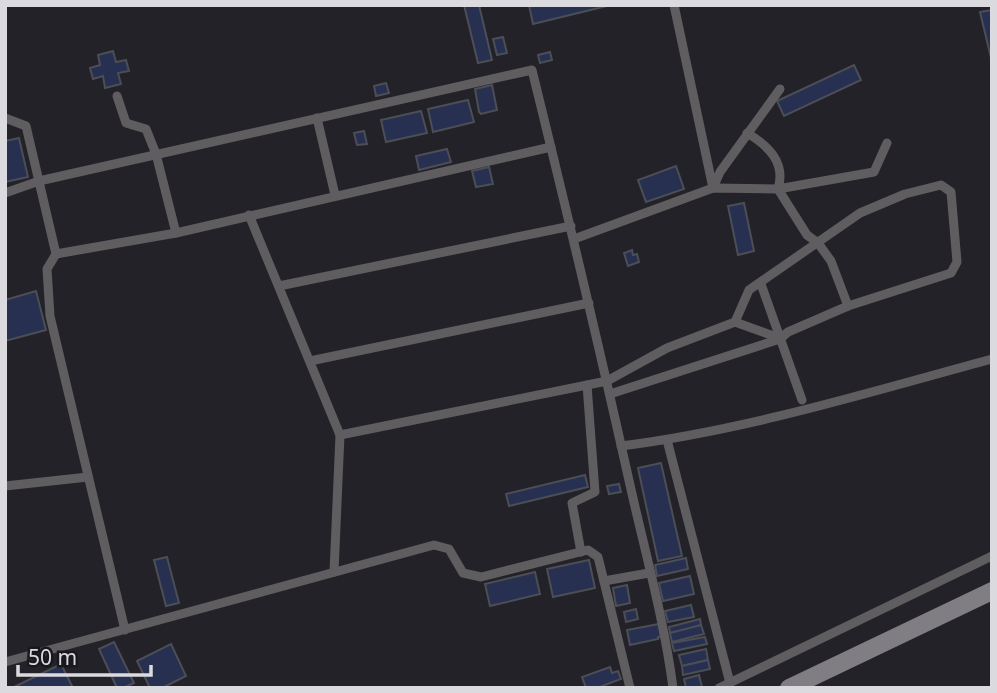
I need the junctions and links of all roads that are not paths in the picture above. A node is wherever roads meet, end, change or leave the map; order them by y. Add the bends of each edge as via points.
1 (674, 5) edge
2 (780, 89) dead end
3 (117, 96) dead end
4 (5, 118) edge
5 (317, 118) junction
6 (747, 133) junction
7 (887, 143) dead end
8 (551, 147) junction
9 (156, 154) junction
10 (39, 181) junction
11 (713, 188) junction
12 (778, 189) junction
13 (5, 193) edge
14 (335, 195) junction
15 (249, 215) junction
16 (571, 226) junction
17 (176, 233) junction
18 (574, 239) junction
19 (818, 243) junction
20 (56, 254) junction
21 (761, 284) junction
22 (279, 286) junction
23 (589, 303) junction
24 (848, 306) junction
25 (735, 322) junction
26 (780, 339) junction
27 (992, 359) edge
28 (310, 361) junction
29 (607, 381) junction
30 (587, 385) junction
31 (610, 394) junction
32 (802, 400) dead end
33 (340, 435) junction
34 (667, 440) junction
35 (621, 446) junction
36 (88, 477) junction
37 (5, 486) edge
38 (581, 552) junction
39 (992, 556) edge
40 (334, 572) junction
41 (649, 573) junction
42 (604, 581) junction
43 (992, 591) edge
44 (125, 630) junction
45 (5, 662) edge
46 (730, 683) junction
47 (631, 688) edge
48 (673, 688) edge
49 (719, 688) edge
50 (789, 688) edge

1 - 11 lane
2 - 6 lane
3 - 9 lane via 126,123 146,129
4 - 10 lane via 26,125
5 - 8 lane via 532,69
5 - 9 lane
5 - 14 lane
6 - 11 lane
6 - 12 lane via 779,164
7 - 12 lane via 874,172
8 - 14 lane
8 - 16 lane
9 - 10 lane
9 - 17 lane
10 - 13 lane
10 - 20 lane
11 - 12 lane
11 - 18 lane
12 - 19 lane via 807,235
14 - 15 lane
15 - 17 lane
15 - 22 lane
16 - 18 lane
16 - 22 lane
17 - 20 lane
18 - 23 lane
19 - 21 lane
19 - 24 lane via 840,279
19 - 24 lane via 860,213 905,194 941,185 951,192 957,262 950,273
20 - 36 lane via 47,269 50,316
21 - 25 lane via 749,290
21 - 26 lane
22 - 28 lane
23 - 28 lane
23 - 29 lane
24 - 26 lane via 788,331
25 - 26 lane
25 - 29 lane via 667,348
26 - 31 lane
26 - 32 lane
27 - 34 lane via 806,409
28 - 33 lane
29 - 30 lane
29 - 31 lane
30 - 33 lane
30 - 38 lane via 596,492 572,503
31 - 35 lane
33 - 40 lane
34 - 35 lane
34 - 46 lane
35 - 41 lane
36 - 37 lane
36 - 44 lane
38 - 40 lane via 481,577 463,573 449,549 434,545
38 - 42 lane via 589,550 598,557
39 - 46 lane
40 - 44 lane
41 - 42 lane
41 - 48 lane via 667,640
42 - 47 lane
43 - 50 main road
44 - 45 lane
46 - 49 lane

